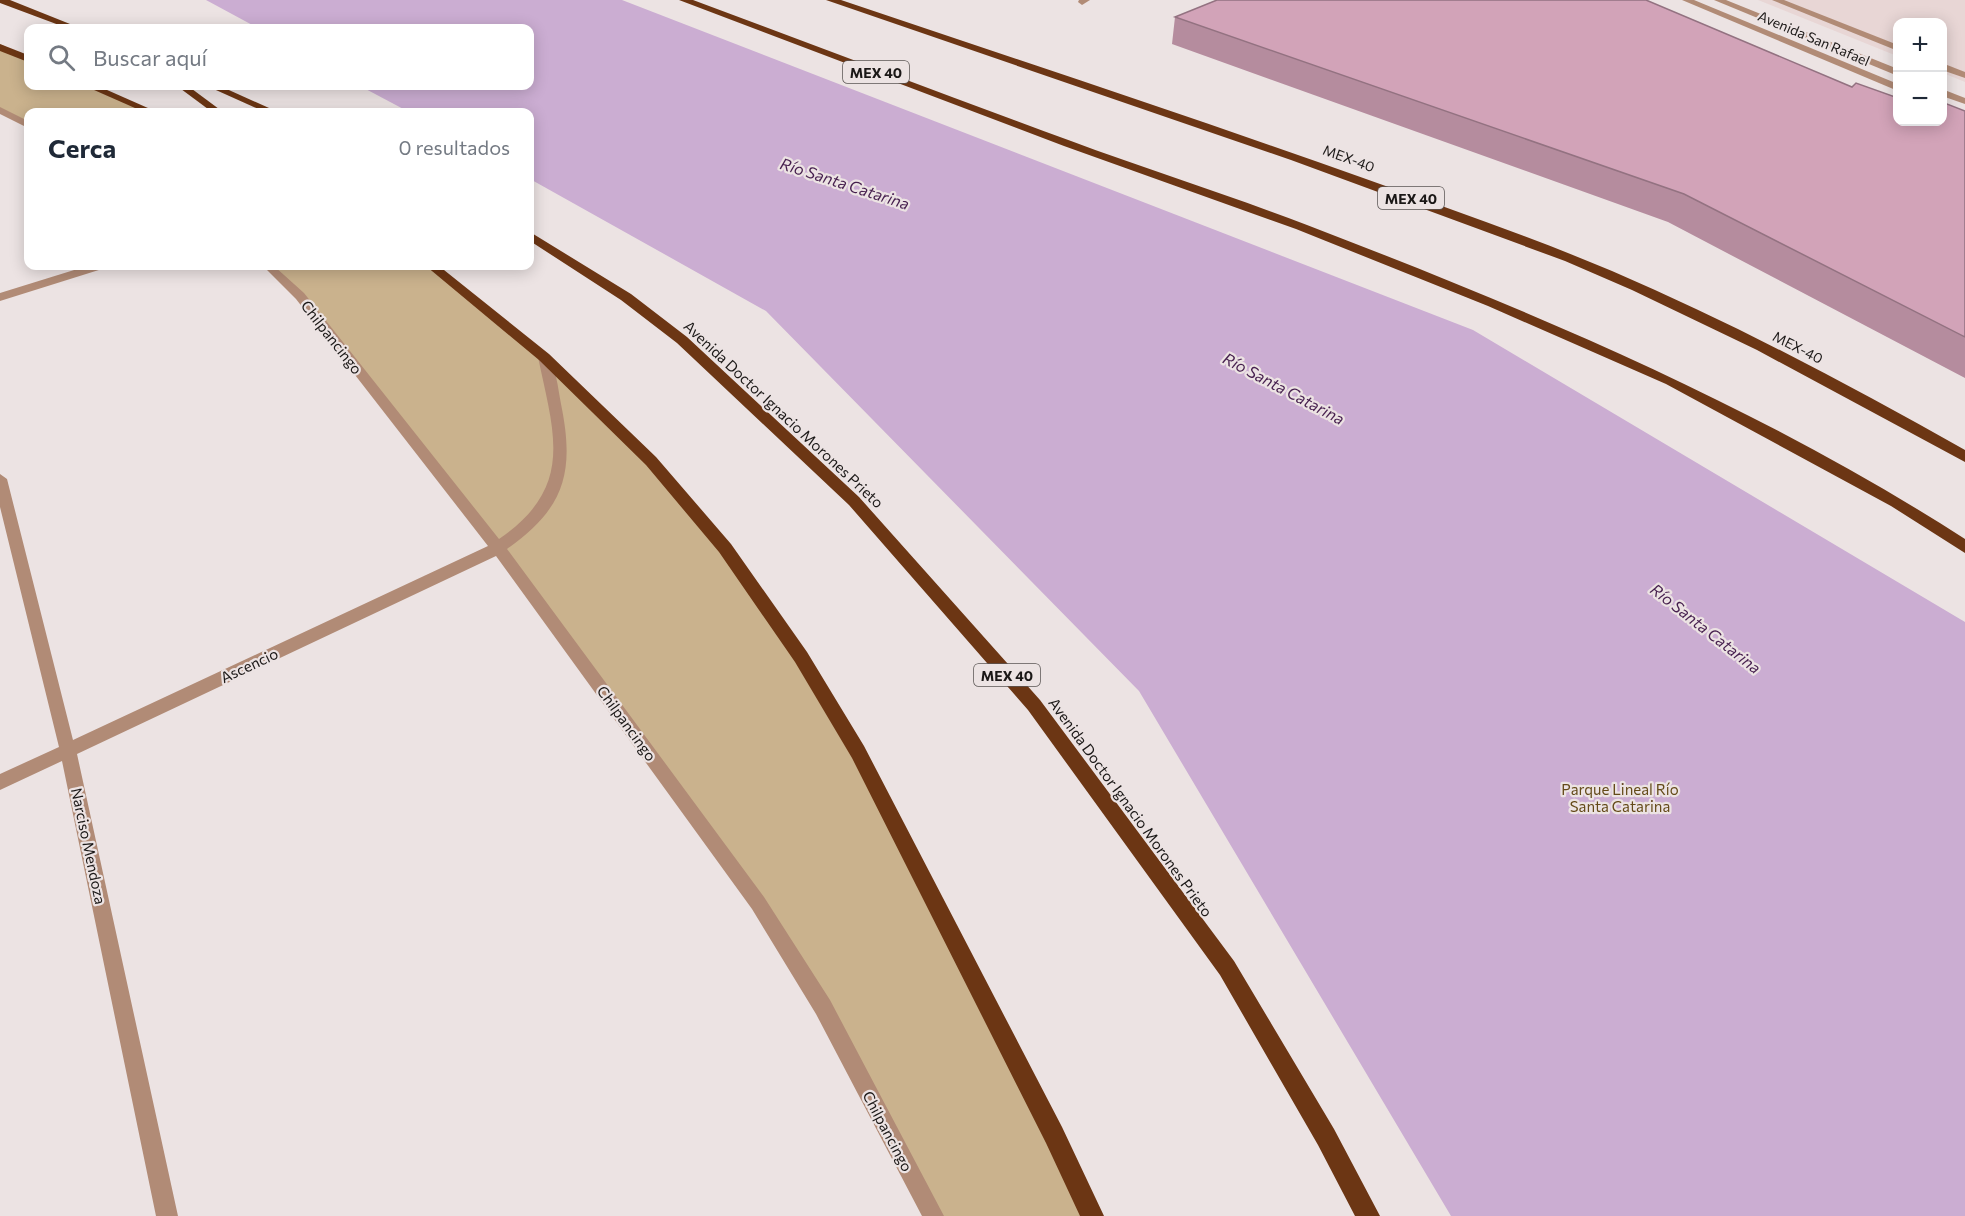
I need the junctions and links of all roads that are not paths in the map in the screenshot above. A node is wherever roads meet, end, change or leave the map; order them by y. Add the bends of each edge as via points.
1 (1, 0) edge
2 (684, 0) edge
3 (831, 0) edge
4 (1686, 0) edge
5 (1718, 0) edge
6 (1776, 0) edge
7 (64, 24) edge
8 (1893, 46) edge
9 (0, 47) edge
10 (24, 57) edge
11 (1947, 68) edge
12 (1893, 72) edge
13 (1965, 75) edge
14 (1893, 86) edge
15 (100, 90) edge
16 (188, 90) edge
17 (221, 90) edge
18 (1947, 94) edge
19 (1965, 101) edge
20 (142, 108) edge
21 (212, 108) edge
22 (264, 108) edge
23 (0, 110) edge
24 (24, 123) edge
25 (534, 239) edge
26 (85, 270) edge
27 (272, 270) edge
28 (437, 270) edge
29 (0, 297) edge
30 (544, 357) junction
31 (1965, 457) edge
32 (0, 479) edge
33 (1965, 547) edge
34 (498, 548) junction
35 (68, 751) junction
36 (0, 782) edge
37 (167, 1216) edge
38 (933, 1216) edge
39 (1092, 1216) edge
40 (1368, 1216) edge

1 - 7 highway
2 - 33 highway, MEX 40 via 1322,234 1493,303 1671,381 1896,502
3 - 31 highway, MEX-40 / MEX 40 via 1282,152 1499,230 1636,287 1776,354
4 - 14 street, Avenida San Rafael
5 - 12 street, Avenida San Rafael
6 - 8 street
9 - 10 highway
11 - 13 street
15 - 20 highway
16 - 21 highway
17 - 22 highway
18 - 19 street
23 - 24 street
25 - 40 highway, Avenida Doctor Ignacio Morones Prieto / MEX 40 via 626,297 708,364 854,501 1034,705 1227,968
26 - 29 street
27 - 34 street, Chilpancingo via 300,296
28 - 30 highway
30 - 34 street, Ascencio via 561,442 561,472 550,500 531,523
30 - 39 highway via 658,469 725,548 801,657 858,752
32 - 35 street, Narciso Mendoza
34 - 35 street, Ascencio
34 - 38 street, Chilpancingo via 758,903 823,1007
35 - 36 street, Ascencio
35 - 37 street, Narciso Mendoza

